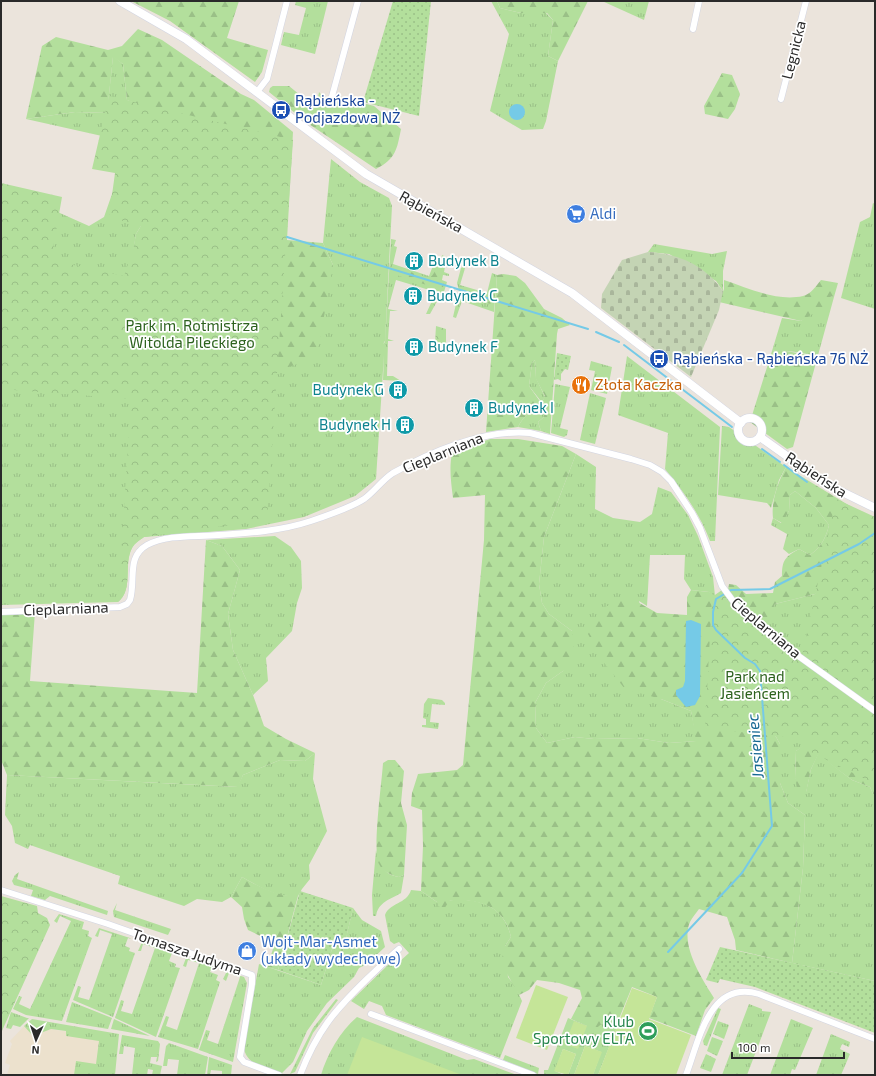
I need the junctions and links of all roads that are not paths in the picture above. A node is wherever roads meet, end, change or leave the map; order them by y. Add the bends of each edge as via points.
1 (120, 1) edge
2 (287, 1) edge
3 (358, 1) edge
4 (699, 1) edge
5 (806, 1) edge
6 (693, 29) dead end
7 (257, 92) junction
8 (781, 99) dead end
9 (331, 100) dead end
10 (741, 423) junction
11 (760, 437) junction
12 (875, 508) edge
13 (1, 612) edge
14 (875, 711) edge
15 (1, 890) edge
16 (399, 949) dead end
17 (372, 1014) dead end
18 (875, 1039) edge
19 (279, 1075) edge
20 (300, 1075) edge
21 (533, 1075) edge
22 (686, 1075) edge

1 - 7 street, Rąbieńska via 175,32
2 - 7 street via 267,79
3 - 9 street
4 - 6 street
5 - 8 street, Legnicka
7 - 10 street, Rąbieńska via 366,174 572,293
10 - 11 street via 739,433 743,439 754,441
10 - 11 street via 749,418 758,420 762,428
11 - 12 street, Rąbieńska via 826,484
13 - 14 street, Cieplarniana via 120,607 130,600 135,557 141,549 150,544 170,539 251,533 311,521 358,502 392,474 483,436 514,432 542,435 646,463 662,472 684,499 700,528 724,590 736,605 779,642
15 - 19 street, Tomasza Judyma via 108,924 252,975 240,1057 244,1062
16 - 20 street via 328,1019 315,1039
17 - 21 street
18 - 22 street via 756,993 744,991 729,995 716,1003 708,1015

